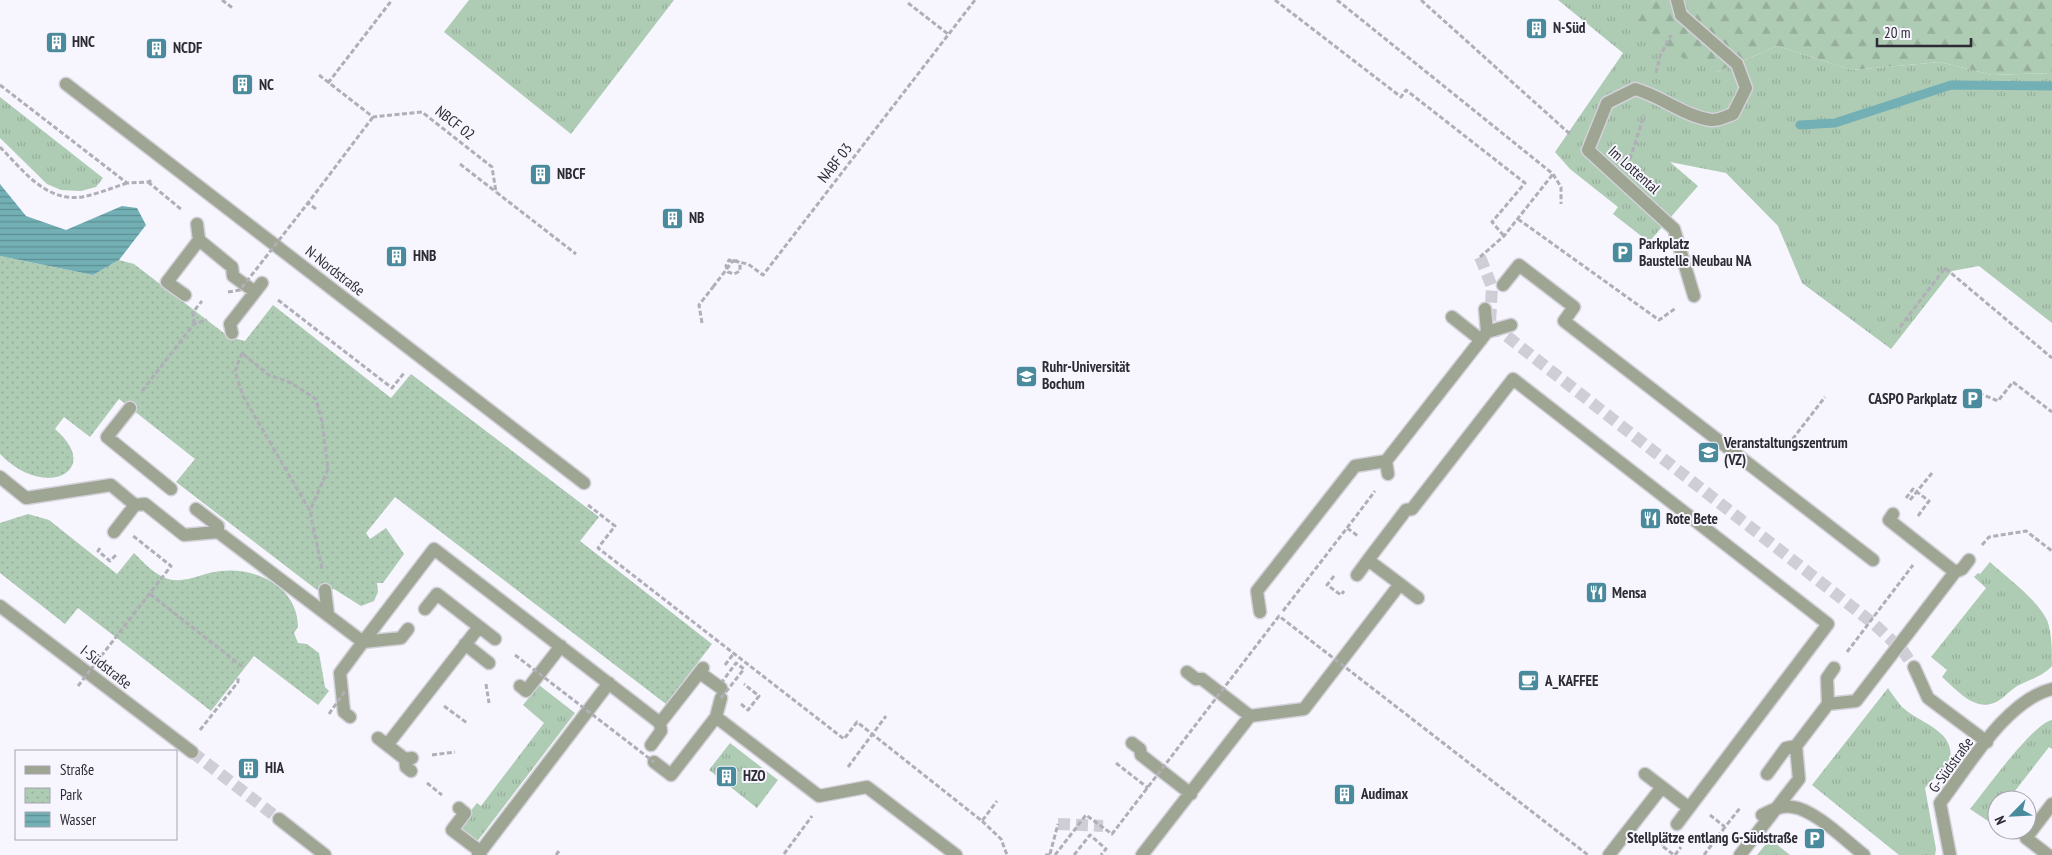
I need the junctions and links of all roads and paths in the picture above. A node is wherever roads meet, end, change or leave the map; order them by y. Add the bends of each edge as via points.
1 (222, 0) edge
2 (392, 0) edge
3 (975, 0) edge
4 (1275, 0) edge
5 (1337, 0) edge
6 (1421, 0) edge
7 (1677, 0) edge
8 (908, 3) dead end
9 (234, 9) dead end
10 (948, 34) junction
11 (318, 75) dead end
12 (328, 83) junction
13 (66, 84) dead end
14 (0, 86) edge
15 (1651, 94) junction
16 (373, 118) junction
17 (0, 147) edge
18 (1588, 150) junction
19 (460, 164) dead end
20 (1552, 174) junction
21 (158, 177) dead end
22 (1622, 181) junction
23 (148, 182) junction
24 (126, 183) junction
25 (496, 192) junction
26 (308, 204) junction
27 (1561, 204) dead end
28 (316, 209) dead end
29 (182, 210) dead end
30 (1518, 219) junction
31 (197, 224) dead end
32 (1504, 236) junction
33 (199, 240) junction
34 (576, 254) dead end
35 (258, 255) dead end
36 (1480, 257) dead end
37 (266, 261) dead end
38 (1503, 285) dead end
39 (228, 292) dead end
40 (271, 294) dead end
41 (185, 295) dead end
42 (1694, 296) joint
43 (202, 301) dead end
44 (1485, 309) dead end
45 (210, 316) dead end
46 (1452, 318) dead end
47 (702, 323) dead end
48 (194, 324) junction
49 (1511, 325) dead end
50 (1900, 327) dead end
51 (232, 333) joint
52 (1484, 336) junction
53 (243, 354) junction
54 (2051, 357) edge
55 (409, 366) dead end
56 (1972, 390) dead end
57 (1825, 397) dead end
58 (130, 408) joint
59 (2052, 412) edge
60 (1788, 444) dead end
61 (1386, 461) junction
62 (1932, 473) dead end
63 (1388, 474) joint
64 (0, 477) edge
65 (584, 482) dead end
66 (1923, 484) dead end
67 (171, 489) dead end
68 (584, 502) dead end
69 (135, 505) junction
70 (196, 509) dead end
71 (310, 512) junction
72 (1893, 514) dead end
73 (1347, 528) junction
74 (114, 532) dead end
75 (218, 532) junction
76 (132, 535) dead end
77 (1362, 539) dead end
78 (2052, 551) edge
79 (1918, 559) dead end
80 (1368, 560) junction
81 (1873, 560) dead end
82 (1969, 560) joint
83 (1955, 572) junction
84 (1357, 575) dead end
85 (1400, 584) junction
86 (325, 590) joint
87 (150, 594) junction
88 (1418, 598) dead end
89 (0, 606) edge
90 (425, 609) dead end
91 (1260, 612) dead end
92 (328, 615) junction
93 (1279, 616) junction
94 (479, 627) junction
95 (408, 629) dead end
96 (495, 639) dead end
97 (363, 642) junction
98 (465, 644) junction
99 (561, 646) junction
100 (734, 653) junction
101 (1845, 654) dead end
102 (515, 655) dead end
103 (485, 662) dead end
104 (1914, 667) tunnel mouth
105 (244, 668) dead end
106 (722, 668) dead end
107 (1834, 668) dead end
108 (1187, 672) dead end
109 (238, 676) dead end
110 (609, 683) junction
111 (744, 684) dead end
112 (78, 686) dead end
113 (520, 686) dead end
114 (720, 688) junction
115 (2052, 689) edge
116 (345, 691) dead end
117 (431, 696) junction
118 (1828, 704) junction
119 (745, 707) dead end
120 (329, 714) dead end
121 (1250, 716) junction
122 (350, 717) dead end
123 (716, 717) junction
124 (206, 722) dead end
125 (466, 723) dead end
126 (660, 723) junction
127 (1987, 742) junction
128 (1132, 743) dead end
129 (652, 744) dead end
130 (1796, 746) junction
131 (192, 752) tunnel mouth
132 (409, 762) joint
133 (654, 762) joint
134 (1116, 764) dead end
135 (1645, 774) dead end
136 (1767, 774) dead end
137 (1662, 787) junction
138 (1148, 788) junction
139 (1191, 794) junction
140 (997, 801) dead end
141 (2052, 804) edge
142 (459, 808) joint
143 (1689, 808) junction
144 (1737, 812) dead end
145 (1762, 815) dead end
146 (279, 819) tunnel mouth
147 (1703, 819) dead end
148 (982, 820) junction
149 (1058, 824) dead end
150 (1677, 824) dead end
151 (1725, 827) junction
152 (558, 851) dead end
153 (480, 853) edge
154 (325, 855) edge
155 (556, 855) edge
156 (956, 855) edge
157 (1007, 855) edge
158 (1045, 855) edge
159 (1052, 855) edge
160 (1074, 855) edge
161 (1101, 855) edge
162 (1142, 855) edge
163 (1588, 855) edge
164 (1609, 855) edge
165 (1704, 855) edge
166 (1740, 855) edge
167 (1864, 855) edge
168 (1950, 855) edge
169 (2048, 855) edge

1 - 9 path
2 - 12 path
3 - 10 path, NABF 03
4 - 32 path via 1401,97 1406,90 1524,183 1492,222
5 - 20 path
6 - 18 path
7 - 15 street, Im Lottental via 1681,15 1737,64 1746,88 1733,114 1713,121
8 - 10 path
10 - 47 path, NABF 03, bridge via 762,275 748,264 729,260 726,266 728,272 740,272 740,263 735,260 732,262 713,287 699,305
11 - 12 path
12 - 16 path
13 - 65 street, N-Nordstraße
14 - 24 path
15 - 18 street, Im Lottental via 1635,89 1607,103
15 - 22 path
16 - 25 path, NBCF 02 via 422,112 492,167
16 - 26 path
17 - 24 path via 41,188 60,197 82,197
18 - 22 street, Im Lottental
19 - 25 path, NBCF 02
20 - 27 path via 1561,187
20 - 30 path
21 - 23 path
22 - 42 street, Im Lottental via 1674,230
23 - 24 path
23 - 29 path
25 - 34 path, NBCF 02
26 - 28 path
26 - 39 path, bridge via 240,290
30 - 32 path
30 - 42 path via 1659,320
31 - 33 street
32 - 36 path
33 - 41 street via 168,282
33 - 51 street via 232,267 234,276 258,288 230,324
35 - 37 path
38 - 81 street via 1519,265 1574,308 1564,321
40 - 55 path via 392,388
43 - 48 path, bridge via 193,312
44 - 52 street
45 - 48 path via 205,322
46 - 52 street
48 - 58 path
49 - 52 street
50 - 54 path via 1945,268
51 - 53 path
52 - 61 street
53 - 71 path via 235,371 243,396
53 - 71 path via 270,375 291,383 316,399 328,469
56 - 59 path via 1998,400 2013,382
57 - 60 path
58 - 67 street via 107,438
61 - 63 street
61 - 91 street via 1355,466 1257,591
62 - 66 path
63 - 73 path
64 - 69 street via 26,498 111,485
68 - 100 path via 615,526 598,548
69 - 74 street
69 - 75 street via 145,504 184,535
70 - 75 street via 218,526
71 - 86 path
72 - 83 street via 1889,520
73 - 77 path
73 - 93 path
75 - 92 street
76 - 87 path, bridge via 171,566
78 - 82 path via 2026,531 1989,537
79 - 101 path
80 - 84 street
80 - 85 street
80 - 143 street via 1514,378 1828,624
82 - 83 street
83 - 118 street via 1856,701
85 - 88 street
85 - 121 street via 1304,709
86 - 92 street
87 - 105 path
87 - 112 path, bridge
89 - 131 street, I-Südstraße
90 - 94 street via 436,594
92 - 97 street
93 - 138 path, bridge
93 - 163 path, bridge
94 - 96 street
94 - 98 street
95 - 97 street via 401,638
97 - 99 street via 434,549
97 - 122 street via 340,673 344,712
98 - 103 street
98 - 117 street
99 - 110 street
99 - 113 street via 526,692
100 - 106 path
100 - 148 path via 844,739 857,722
102 - 133 path, bridge
104 - 127 street, G-Südstraße via 1928,698
107 - 118 street via 1826,678
108 - 121 street via 1196,679 1202,679
109 - 124 path via 238,682
110 - 126 street
110 - 153 street
111 - 119 path via 759,696 748,710
114 - 114 path, bridge via 744,669 736,663
114 - 123 street
114 - 126 street via 702,670
115 - 127 street via 2020,705
116 - 120 path, bridge
117 - 125 path
117 - 132 street via 393,728 383,742
118 - 130 street
121 - 139 street
123 - 133 street via 671,775
123 - 156 street via 819,796 867,786
126 - 129 street via 662,731
127 - 168 street, G-Südstraße via 1940,803
128 - 139 street via 1140,749 1141,755
130 - 136 street via 1786,748
130 - 166 street via 1799,779
132 - 142 path
134 - 138 path, bridge
135 - 137 street
137 - 143 street
137 - 164 street
138 - 159 path, bridge via 1112,834 1086,814
139 - 162 street
140 - 148 path
141 - 169 street via 2026,838
142 - 153 street via 464,813 452,830
143 - 150 street
144 - 151 path
145 - 167 street via 1776,808 1799,809 1811,814
146 - 154 street
147 - 151 path via 1707,813
148 - 157 path via 1001,840
149 - 159 path
151 - 165 path
152 - 155 path
158 - 159 path
160 - 161 path via 1090,835 1106,849

